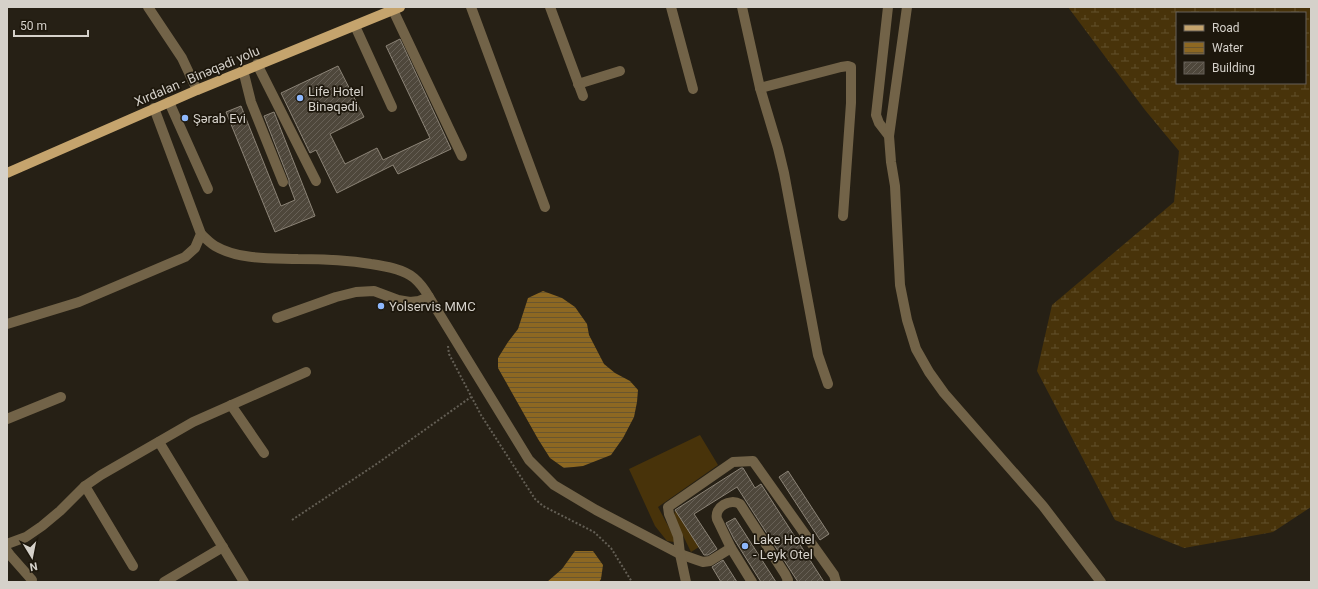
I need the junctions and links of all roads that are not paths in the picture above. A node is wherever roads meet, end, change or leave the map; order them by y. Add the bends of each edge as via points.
1 (148, 7) edge
2 (471, 7) edge
3 (550, 7) edge
4 (671, 7) edge
5 (742, 7) edge
6 (888, 7) edge
7 (907, 7) edge
8 (396, 8) edge
9 (355, 26) junction
10 (257, 64) junction
11 (243, 70) junction
12 (620, 71) dead end
13 (578, 84) junction
14 (760, 88) junction
15 (693, 89) dead end
16 (197, 90) junction
17 (583, 96) dead end
18 (169, 102) junction
19 (392, 107) dead end
20 (154, 108) junction
21 (889, 136) junction
22 (462, 156) dead end
23 (7, 172) edge
24 (283, 182) dead end
25 (316, 182) dead end
26 (208, 189) dead end
27 (545, 207) dead end
28 (843, 216) dead end
29 (201, 234) junction
30 (429, 297) junction
31 (278, 318) dead end
32 (7, 324) edge
33 (306, 372) dead end
34 (828, 384) dead end
35 (61, 397) dead end
36 (231, 405) junction
37 (7, 419) edge
38 (159, 442) junction
39 (264, 453) dead end
40 (85, 486) junction
41 (7, 544) edge
42 (223, 547) junction
43 (731, 548) junction
44 (7, 551) edge
45 (680, 554) junction
46 (133, 566) dead end
47 (32, 580) dead end
48 (164, 582) edge
49 (244, 582) edge
50 (686, 582) edge
51 (752, 582) edge
52 (787, 582) edge
53 (836, 582) edge
54 (1101, 582) edge

1 - 16 street via 182,58
2 - 27 street
3 - 13 street
4 - 15 street
5 - 14 street
6 - 21 street via 876,115
7 - 21 street
8 - 9 main road, Xırdalan - Binəqədi yolu
8 - 22 street
9 - 10 main road, Xırdalan - Binəqədi yolu
9 - 19 street
10 - 11 main road, Xırdalan - Binəqədi yolu
10 - 25 street
11 - 16 main road, Xırdalan - Binəqədi yolu
11 - 24 street via 251,102
12 - 13 street
13 - 17 street
14 - 28 street via 841,67 851,67
14 - 34 street via 780,154 818,355
16 - 18 main road, Xırdalan - Binəqədi yolu
18 - 20 main road, Xırdalan - Binəqədi yolu
18 - 26 street
20 - 23 main road, Xırdalan - Binəqədi yolu
20 - 29 street
21 - 54 street via 895,186 900,284 916,349 944,393 1043,506
29 - 30 street via 214,245 240,255 335,260 383,266 414,278
29 - 32 street via 195,248 185,258 79,302
30 - 31 street via 410,302 374,291 356,292
30 - 45 street via 529,460 542,474 554,485 596,510
33 - 36 street
35 - 37 street
36 - 38 street via 193,422
36 - 39 street
38 - 40 street
38 - 42 street
40 - 41 street via 60,512 42,526 26,537
40 - 46 street
42 - 48 street
42 - 49 street
43 - 45 street via 710,561 703,562
43 - 51 street
43 - 52 street via 716,514 718,509 736,501 785,574
44 - 47 street
45 - 50 street
45 - 53 street via 678,536 668,507 733,462 754,461 834,575

